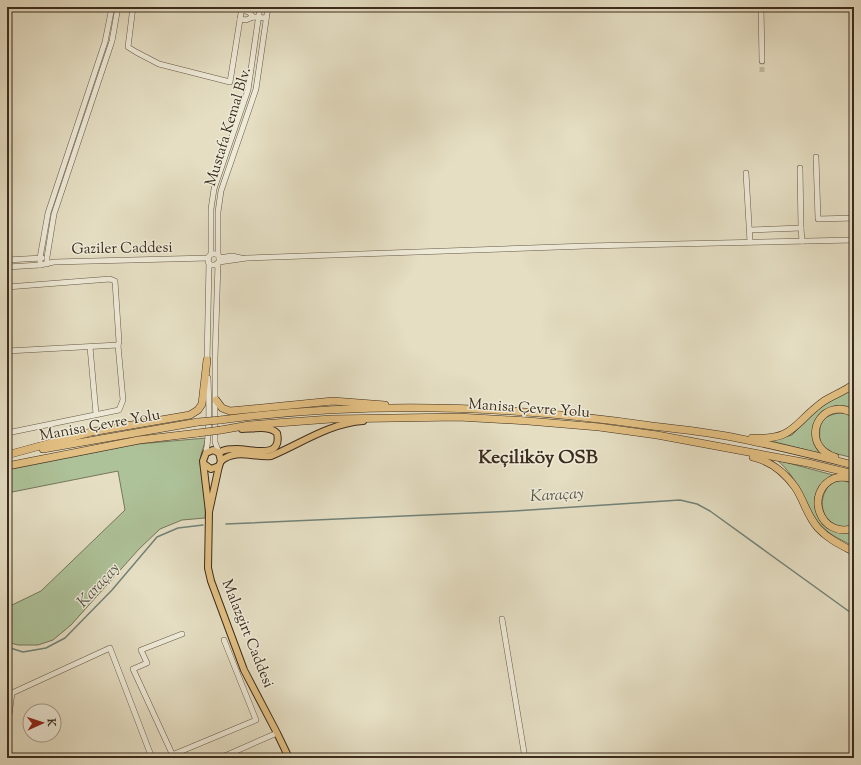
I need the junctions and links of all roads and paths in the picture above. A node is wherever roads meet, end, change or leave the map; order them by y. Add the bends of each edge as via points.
1 (115, 7) edge
2 (133, 7) edge
3 (260, 7) edge
4 (268, 7) edge
5 (761, 7) edge
6 (242, 8) edge
7 (256, 17) junction
8 (266, 18) junction
9 (240, 19) junction
10 (762, 61) tunnel mouth
11 (816, 157) dead end
12 (800, 168) dead end
13 (746, 173) dead end
14 (854, 218) edge
15 (802, 228) junction
16 (750, 230) junction
17 (854, 240) edge
18 (802, 241) junction
19 (750, 242) junction
20 (47, 257) junction
21 (40, 258) junction
22 (209, 259) junction
23 (7, 260) edge
24 (218, 260) junction
25 (54, 262) junction
26 (47, 264) junction
27 (40, 265) junction
28 (7, 267) edge
29 (7, 287) edge
30 (118, 345) junction
31 (90, 347) junction
32 (7, 351) edge
33 (207, 360) junction
34 (854, 384) edge
35 (216, 400) junction
36 (407, 408) junction
37 (96, 414) junction
38 (854, 414) edge
39 (404, 418) junction
40 (230, 428) junction
41 (7, 433) edge
42 (730, 437) junction
43 (728, 449) junction
44 (206, 453) junction
45 (218, 453) junction
46 (7, 455) edge
47 (220, 463) junction
48 (204, 464) junction
49 (854, 464) edge
50 (7, 466) edge
51 (854, 474) edge
52 (854, 478) edge
53 (209, 512) junction
54 (854, 528) edge
55 (854, 552) edge
56 (502, 619) dead end
57 (182, 634) dead end
58 (224, 640) dead end
59 (7, 730) edge
60 (278, 733) junction
61 (173, 756) edge
62 (152, 758) edge
63 (220, 758) edge
64 (289, 758) edge
65 (525, 758) edge

1 - 20 street via 112,41 54,214
1 - 21 street via 48,213
2 - 9 street via 128,46 159,64 230,82
3 - 7 street, Mustafa Kemal Blv.
4 - 8 street, Mustafa Kemal Blv.
5 - 10 street
6 - 7 street
6 - 9 street
7 - 8 street
7 - 9 street
7 - 22 street, Mustafa Kemal Blv. via 248,90 214,189
8 - 24 street, Mustafa Kemal Blv. via 256,89 221,191 218,212
11 - 14 street via 818,219
12 - 15 street
13 - 16 street
15 - 16 street
15 - 18 street
16 - 19 street
17 - 18 street
18 - 19 street
19 - 24 street
20 - 21 street
20 - 25 street, Gaziler Caddesi
20 - 26 street
21 - 23 street
21 - 27 street
22 - 24 street via 213,265
22 - 24 street via 214,253
22 - 25 street, Gaziler Caddesi
22 - 33 street, Mustafa Kemal Blv.
24 - 35 street, Mustafa Kemal Blv.
25 - 26 street, Gaziler Caddesi
26 - 27 street, Gaziler Caddesi
27 - 28 street, Gaziler Caddesi
29 - 30 street via 110,279 115,281
30 - 31 street
30 - 37 street via 123,400 119,410
31 - 32 street
31 - 37 street
33 - 44 street, Mustafa Kemal Blv. via 209,412
33 - 46 highway via 202,404 190,415 91,432
34 - 42 highway via 825,401 788,433 765,439
35 - 36 highway via 222,408 230,411 333,401
35 - 45 street, Mustafa Kemal Blv. via 215,442
36 - 42 highway, Manisa Çevre Yolu via 508,411 599,418
36 - 46 highway, Manisa Çevre Yolu, bridge via 314,411 198,422
37 - 41 street
38 - 49 highway via 838,409 826,414 816,427 815,436 820,448 828,455
39 - 40 highway, Manisa Çevre Yolu via 331,419
39 - 43 highway, Manisa Çevre Yolu via 458,417 599,427
39 - 47 main road via 347,424 270,456 232,454
40 - 45 main road via 273,429 277,433 277,443 275,448 270,450 237,448
40 - 50 highway, Manisa Çevre Yolu, bridge via 139,440
42 - 49 highway, Manisa Çevre Yolu
43 - 51 highway, Manisa Çevre Yolu
43 - 55 highway via 761,459 774,466 795,488 819,529
44 - 45 main road via 211,450
44 - 48 main road via 203,458
45 - 47 main road
47 - 48 main road via 211,469
47 - 53 main road
48 - 53 main road
52 - 54 highway via 836,478 828,482 821,489 818,507 826,524 842,530
53 - 60 main road, Malazgirt Caddesi via 208,568 211,581 244,670
56 - 65 street
57 - 61 street via 142,650 147,663 133,669
58 - 61 street via 256,720
59 - 62 street via 12,693 110,648
60 - 63 street
60 - 64 main road, Malazgirt Caddesi

